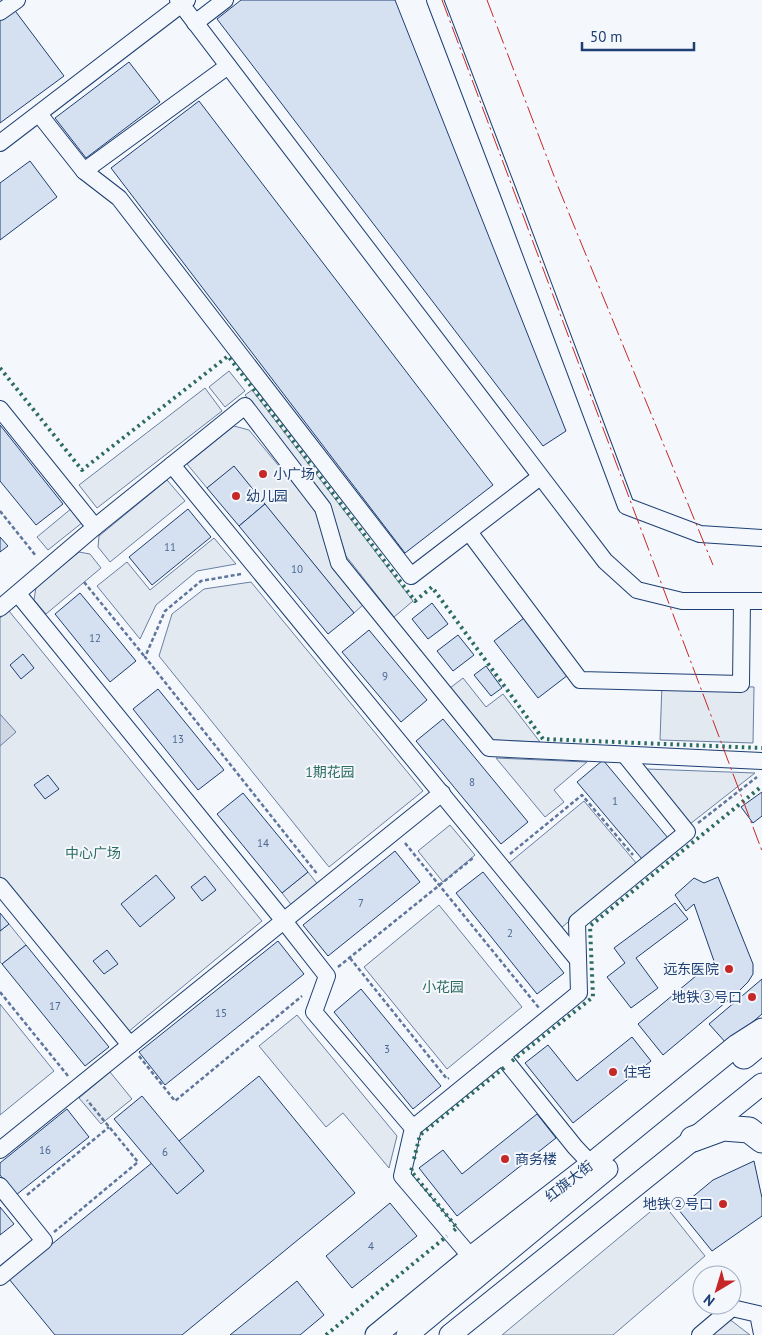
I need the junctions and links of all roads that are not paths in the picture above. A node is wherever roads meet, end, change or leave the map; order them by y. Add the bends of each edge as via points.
1 (17, 0) edge
2 (225, 0) edge
3 (435, 0) edge
4 (182, 2) edge
5 (0, 12) edge
6 (195, 23) junction
7 (228, 66) junction
8 (39, 114) junction
9 (0, 143) edge
10 (84, 171) junction
11 (0, 409) edge
12 (172, 465) junction
13 (540, 477) junction
14 (95, 527) junction
15 (469, 532) junction
16 (762, 538) edge
17 (18, 594) junction
18 (742, 601) junction
19 (762, 601) edge
20 (0, 608) edge
21 (625, 755) junction
22 (762, 761) edge
23 (442, 793) junction
24 (0, 886) edge
25 (284, 921) junction
26 (578, 960) junction
27 (762, 1029) edge
28 (130, 1045) junction
29 (753, 1048) edge
30 (502, 1056) junction
31 (762, 1084) edge
32 (413, 1128) junction
33 (694, 1139) junction
34 (762, 1140) edge
35 (0, 1150) edge
36 (591, 1164) junction
37 (0, 1186) edge
38 (471, 1257) junction
39 (0, 1277) edge
40 (762, 1334) edge
41 (376, 1335) edge
42 (407, 1335) edge
43 (450, 1335) edge
44 (700, 1335) edge

1 - 5 street
2 - 6 street
3 - 16 street via 626,506 700,534
4 - 6 street
4 - 8 street
6 - 7 street
7 - 10 street
7 - 13 street
8 - 9 street
8 - 10 street
10 - 15 street via 119,198 411,576
11 - 14 street
12 - 14 street
12 - 21 street via 245,406 324,508 339,563 489,748
12 - 23 street
13 - 15 street
13 - 18 street via 605,561 637,590 682,601
14 - 17 street
15 - 18 street via 580,680 741,684
17 - 20 street
17 - 25 street
18 - 19 street
21 - 22 street
21 - 26 street via 688,832 577,922
23 - 25 street
23 - 26 street
24 - 28 street
25 - 28 street
25 - 32 street via 327,976 314,1012
26 - 30 street via 579,993
27 - 36 main road, 红旗大街 via 737,1045
28 - 35 street
29 - 42 main road
30 - 32 street
30 - 36 street
31 - 33 main road
32 - 38 street via 402,1176
33 - 34 highway via 723,1128 749,1130
33 - 43 main road
36 - 38 main road, 红旗大街
37 - 39 street via 44,1241
38 - 41 main road, 红旗大街
40 - 44 street via 758,1314 732,1308

